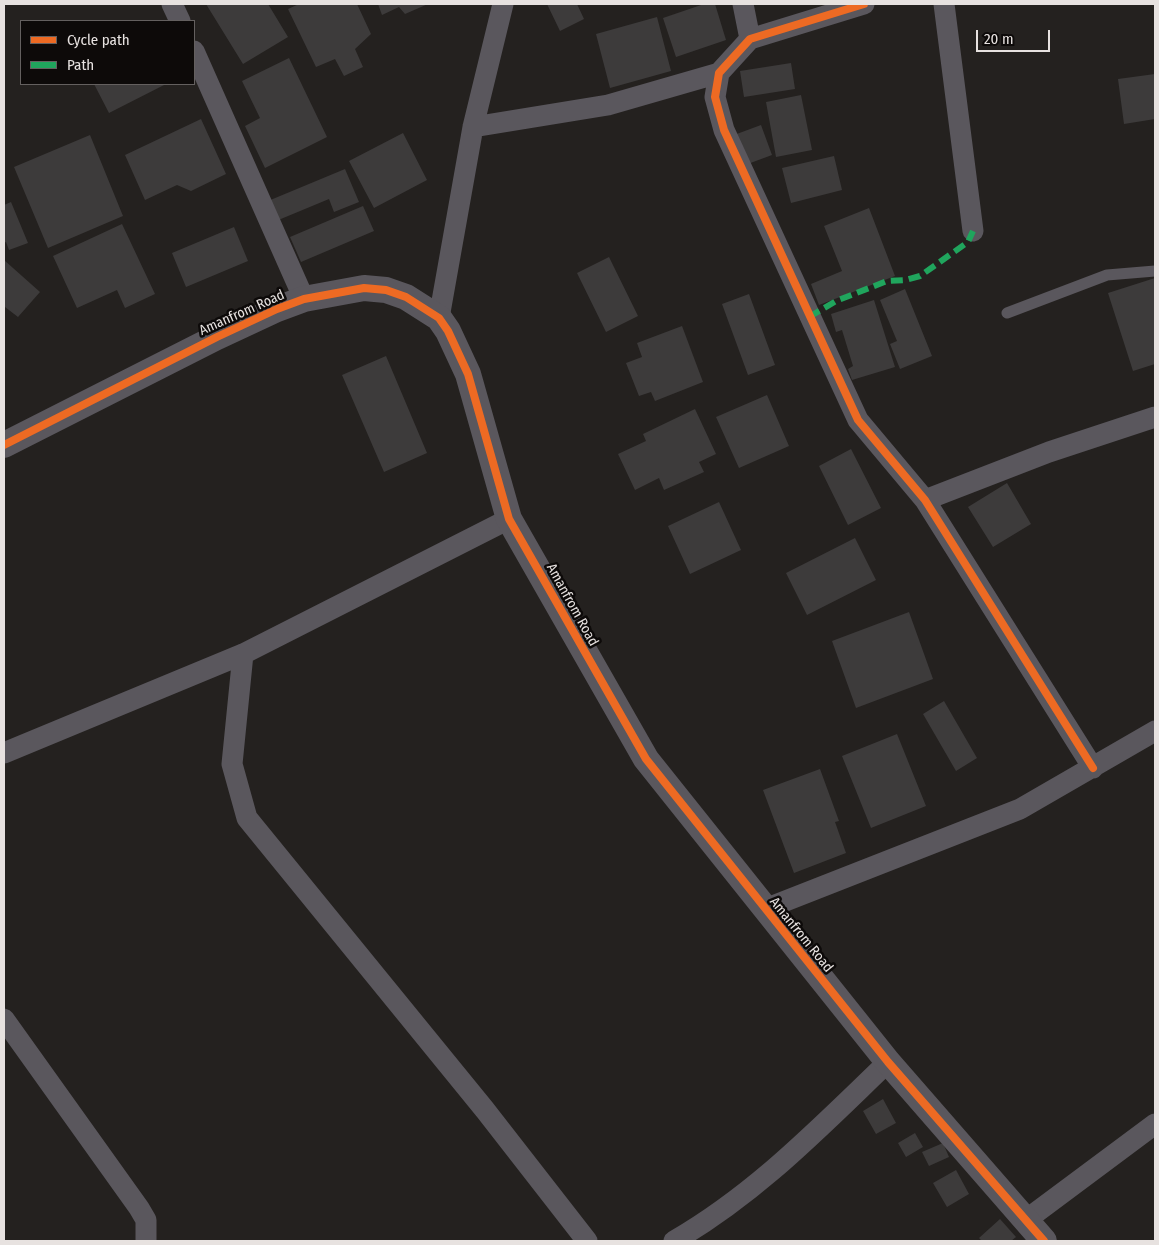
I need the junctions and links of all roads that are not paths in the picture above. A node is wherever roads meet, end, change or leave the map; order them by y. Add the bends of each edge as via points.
1 (172, 4) edge
2 (503, 4) edge
3 (742, 4) edge
4 (864, 4) edge
5 (944, 4) edge
6 (180, 20) edge
7 (750, 40) junction
8 (195, 53) edge
9 (719, 73) junction
10 (473, 127) junction
11 (972, 231) dead end
12 (1155, 271) edge
13 (304, 299) junction
14 (1007, 313) dead end
15 (439, 318) junction
16 (1155, 417) edge
17 (4, 446) edge
18 (925, 500) junction
19 (509, 519) junction
20 (243, 654) junction
21 (1155, 731) edge
22 (4, 753) edge
23 (1093, 768) junction
24 (764, 909) junction
25 (7, 1029) edge
26 (888, 1062) junction
27 (1155, 1124) edge
28 (1026, 1220) junction
29 (146, 1241) edge
30 (587, 1241) edge
31 (674, 1241) edge
32 (1044, 1241) edge

1 - 6 street
2 - 10 street
3 - 7 street
4 - 7 street
5 - 11 street
7 - 9 street
8 - 13 street
9 - 10 street via 608,105
9 - 18 street via 715,97 724,130 858,420
10 - 15 street
12 - 14 lane via 1107,275
13 - 15 street, Amanfrom Road via 364,288 386,290 406,297
13 - 17 street, Amanfrom Road via 277,308 217,337
15 - 19 street, Amanfrom Road via 468,374
16 - 18 street via 1049,452
18 - 23 street
19 - 20 street
19 - 24 street, Amanfrom Road via 646,759
20 - 22 street
20 - 30 street via 232,764 247,818 485,1110
21 - 23 street
23 - 24 street via 1020,809
24 - 26 street, Amanfrom Road
25 - 29 street via 139,1208 146,1220
26 - 28 street, Amanfrom Road
26 - 31 street via 778,1167 736,1202
27 - 28 street
28 - 32 street, Amanfrom Road

